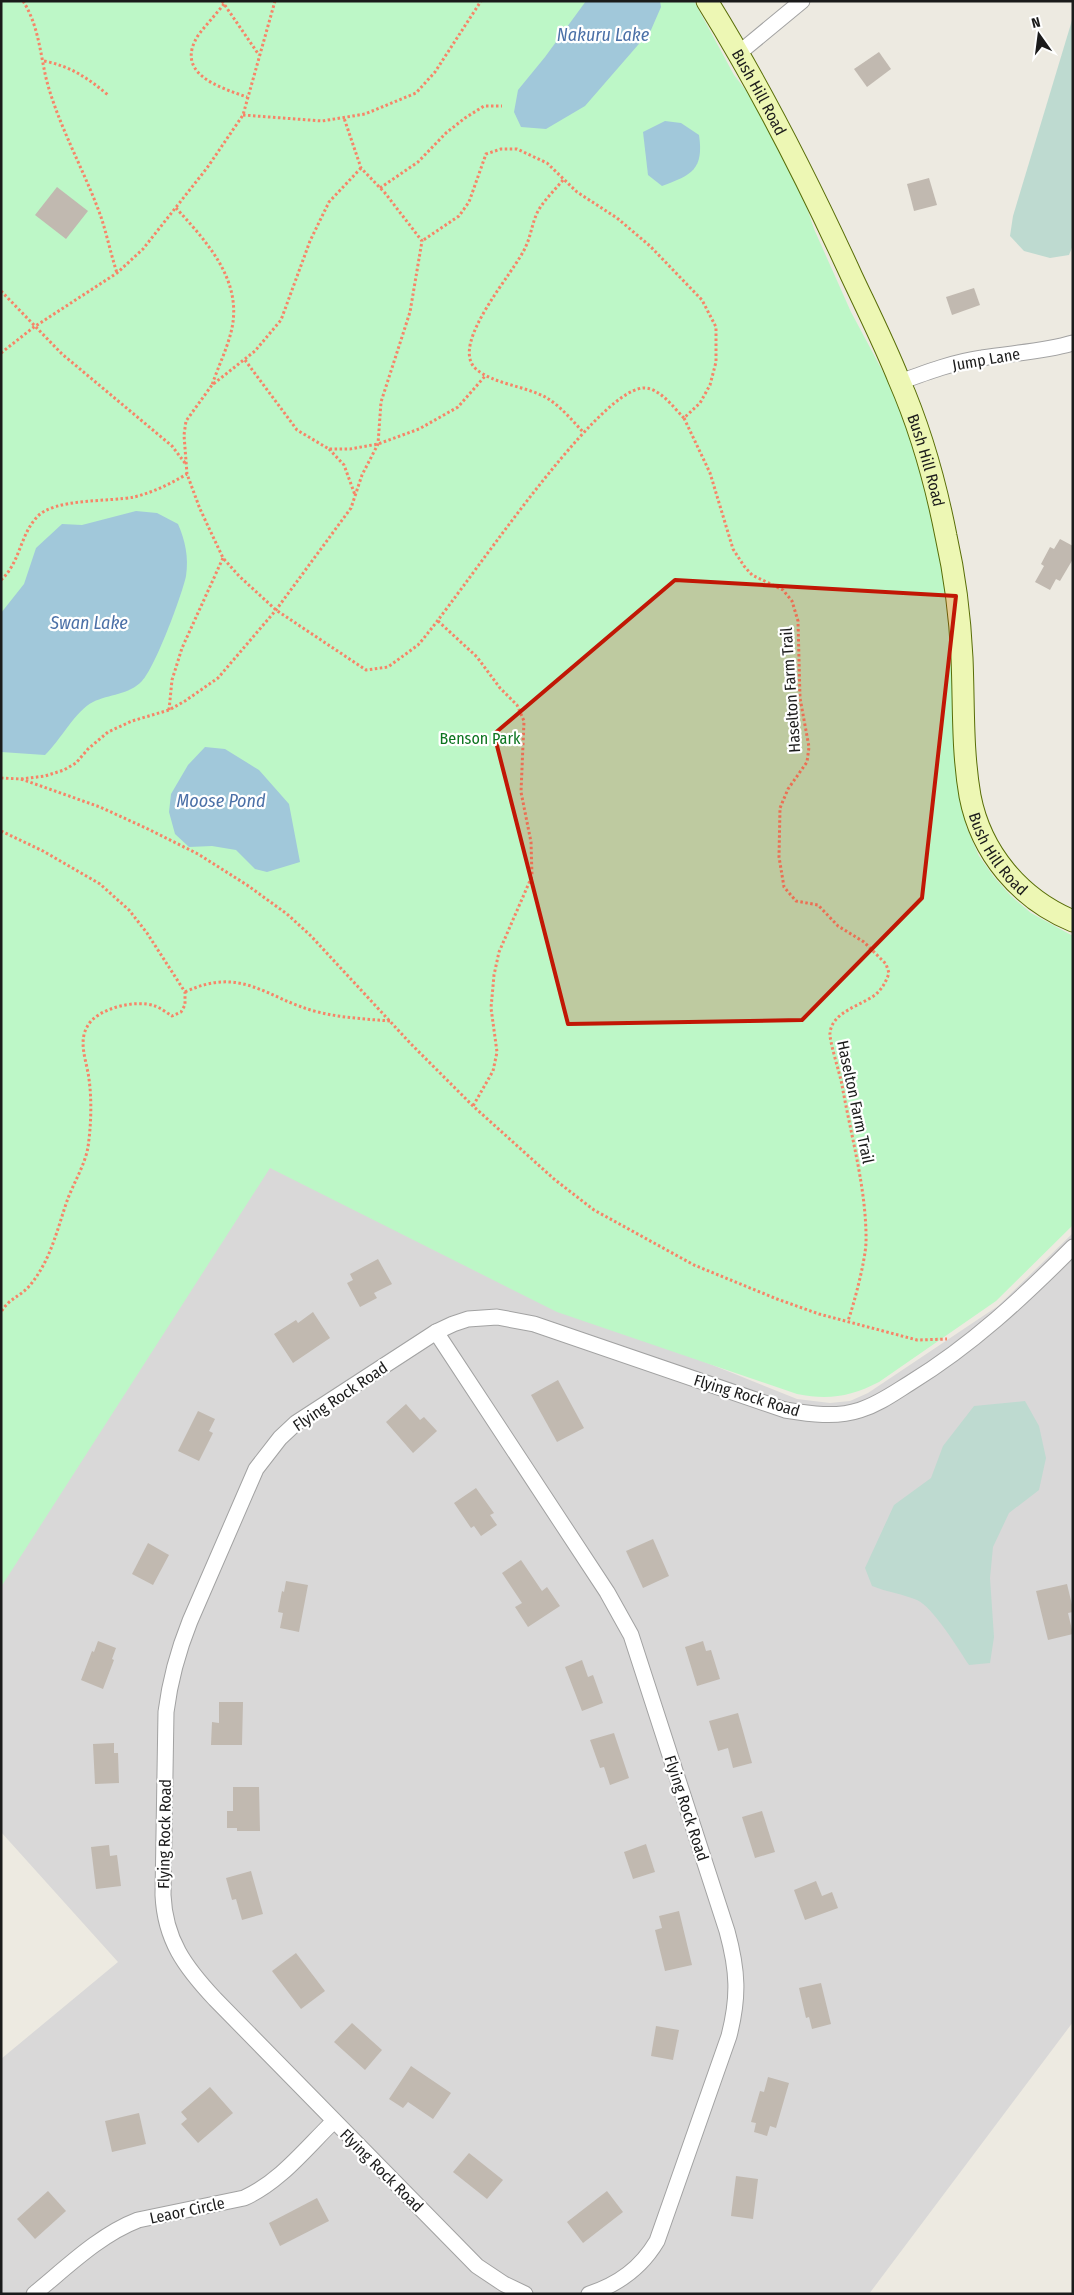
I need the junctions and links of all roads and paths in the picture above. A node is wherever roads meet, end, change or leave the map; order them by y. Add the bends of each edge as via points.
1 (23, 1) edge
2 (275, 1) edge
3 (481, 1) edge
4 (707, 1) edge
5 (802, 1) edge
6 (223, 3) edge
7 (739, 53) junction
8 (259, 55) junction
9 (44, 61) junction
10 (108, 95) dead end
11 (247, 97) junction
12 (502, 106) dead end
13 (243, 115) junction
14 (344, 118) junction
15 (361, 168) junction
16 (563, 180) junction
17 (380, 188) junction
18 (176, 208) junction
19 (422, 240) junction
20 (117, 273) junction
21 (1, 291) edge
22 (34, 327) junction
23 (1073, 343) edge
24 (1, 354) edge
25 (246, 360) junction
26 (486, 375) junction
27 (900, 382) junction
28 (212, 385) junction
29 (684, 418) junction
30 (583, 432) junction
31 (378, 444) junction
32 (329, 449) junction
33 (185, 463) junction
34 (188, 474) junction
35 (355, 496) junction
36 (223, 558) junction
37 (1, 580) edge
38 (276, 610) junction
39 (438, 621) junction
40 (169, 710) junction
41 (1, 778) edge
42 (20, 779) junction
43 (1, 831) edge
44 (1073, 921) edge
45 (184, 992) junction
46 (390, 1021) junction
47 (473, 1106) junction
48 (1073, 1247) edge
49 (1, 1312) edge
50 (848, 1321) junction
51 (436, 1332) junction
52 (917, 1340) dead end
53 (334, 2121) junction
54 (34, 2294) edge
55 (525, 2294) edge
56 (589, 2294) edge

1 - 9 path via 30,13
2 - 8 path
3 - 14 path via 435,72 416,93 365,114
4 - 7 street, Bush Hill Road
5 - 7 street
6 - 8 path
6 - 11 path via 199,36 192,57 195,69 211,83
7 - 27 street, Bush Hill Road via 774,114
8 - 11 path
9 - 10 path via 60,64 88,77
9 - 20 path via 48,82 74,156 101,217
11 - 13 path
12 - 17 path via 484,106 465,118 446,132 418,162
13 - 14 path via 322,121
13 - 18 path via 208,168
14 - 15 path
15 - 17 path
15 - 25 path via 329,202 310,241 281,320
16 - 19 path via 547,163 517,149 501,149 486,154 469,202 459,216
16 - 26 path via 537,212 526,245 472,336 470,360
16 - 29 path via 650,246 702,300 711,315 717,343 710,386 700,403
17 - 19 path
18 - 20 path via 143,249
18 - 28 path via 202,236 222,265 234,306 232,328
19 - 31 path via 410,312 381,402
20 - 22 path
21 - 22 path
22 - 24 path
22 - 33 path via 172,446
23 - 27 street, Jump Lane via 1058,348 980,358
25 - 28 path
25 - 32 path via 298,430
26 - 30 path via 547,398
26 - 31 path via 452,411 419,429
27 - 44 street, Bush Hill Road via 927,458 957,598 964,759 976,818 994,856 1020,888 1053,912
28 - 33 path via 186,421
29 - 30 path via 654,390 643,388 628,392
29 - 50 path, Haselton Farm Trail via 710,473 732,549 752,574 784,590 792,601 798,621 800,698 809,747 808,762 788,790 780,808 779,857 784,887 796,901 818,905 838,926 864,942 886,964 890,973 876,994 833,1022 829,1034 838,1064 858,1170 866,1244
30 - 39 path
31 - 32 path
31 - 35 path
32 - 35 path via 344,465
33 - 34 path
34 - 36 path via 200,510
34 - 37 path via 159,490 63,505 37,516 15,564
35 - 38 path via 351,508
36 - 38 path
36 - 40 path via 182,648 172,680
38 - 39 path via 366,670 388,667 400,659 418,645
38 - 40 path via 218,678
39 - 47 path via 477,657 517,705 524,721 521,792 531,842 532,876 499,952 491,1008 497,1052 493,1071
40 - 42 path via 108,732 76,763 64,770
41 - 42 path
42 - 46 path via 140,825 198,854 247,885 311,936
43 - 45 path via 43,851 114,895 147,933
45 - 46 path via 215,981 237,982 255,986 317,1012
45 - 49 path via 185,1005 172,1016 154,1005 121,1006 104,1010 87,1025 83,1040 90,1080 88,1150 50,1253 31,1284 20,1295 8,1300
46 - 47 path
47 - 50 path via 554,1180 594,1210 694,1265 777,1299
48 - 51 street, Flying Rock Road via 1006,1312 940,1365 879,1402 837,1414 785,1410 515,1319 468,1319
50 - 52 path
51 - 53 street, Flying Rock Road via 296,1423 268,1452 247,1488 190,1621 174,1667 166,1712 163,1895 171,1937 194,1977
51 - 56 street, Flying Rock Road via 631,1635 737,1970 736,2004 729,2036 657,2240 637,2268 622,2279
53 - 54 street, Leaor Circle via 259,2192 123,2226
53 - 55 street, Flying Rock Road via 477,2266

